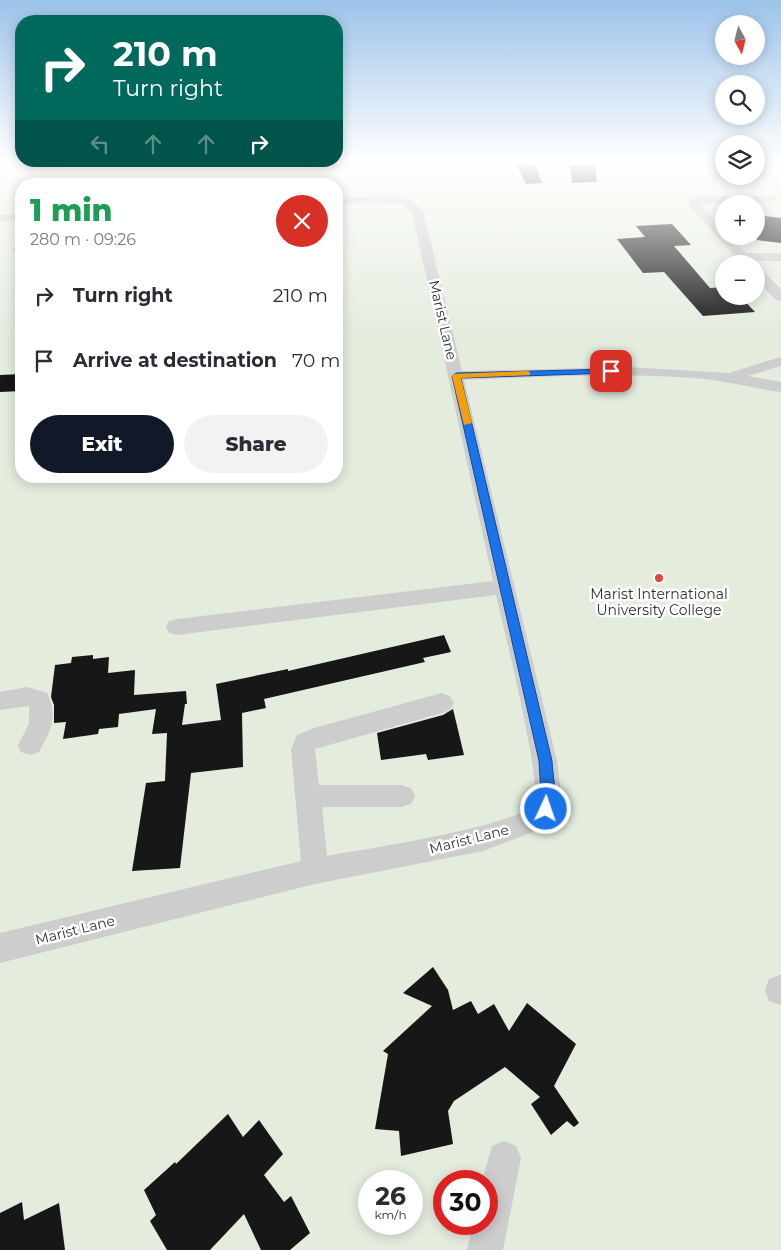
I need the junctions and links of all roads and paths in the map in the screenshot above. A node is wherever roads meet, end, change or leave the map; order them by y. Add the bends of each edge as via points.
1 (419, 218) edge
2 (707, 218) edge
3 (741, 255) edge
4 (781, 257) edge
5 (765, 258) edge
6 (765, 281) edge
7 (781, 298) edge
8 (781, 361) edge
9 (456, 376) junction
10 (729, 377) junction
11 (781, 387) edge
12 (505, 587) junction
13 (177, 627) dead end
14 (0, 700) edge
15 (442, 702) dead end
16 (30, 745) dead end
17 (308, 796) junction
18 (402, 796) dead end
19 (315, 871) junction
20 (0, 948) edge
21 (504, 1158) dead end
22 (485, 1250) edge

1 - 9 street, Marist Lane
2 - 3 street
4 - 5 street
6 - 7 street
8 - 10 street
9 - 10 street via 611,371
9 - 12 street, Marist Lane
10 - 11 street
12 - 13 street
12 - 19 street, Marist Lane via 545,761 546,809 534,820 483,839
14 - 16 street via 27,696 39,700 43,723
15 - 17 street via 306,742 303,749
17 - 18 street
17 - 19 street
19 - 20 street, Marist Lane
21 - 22 street

